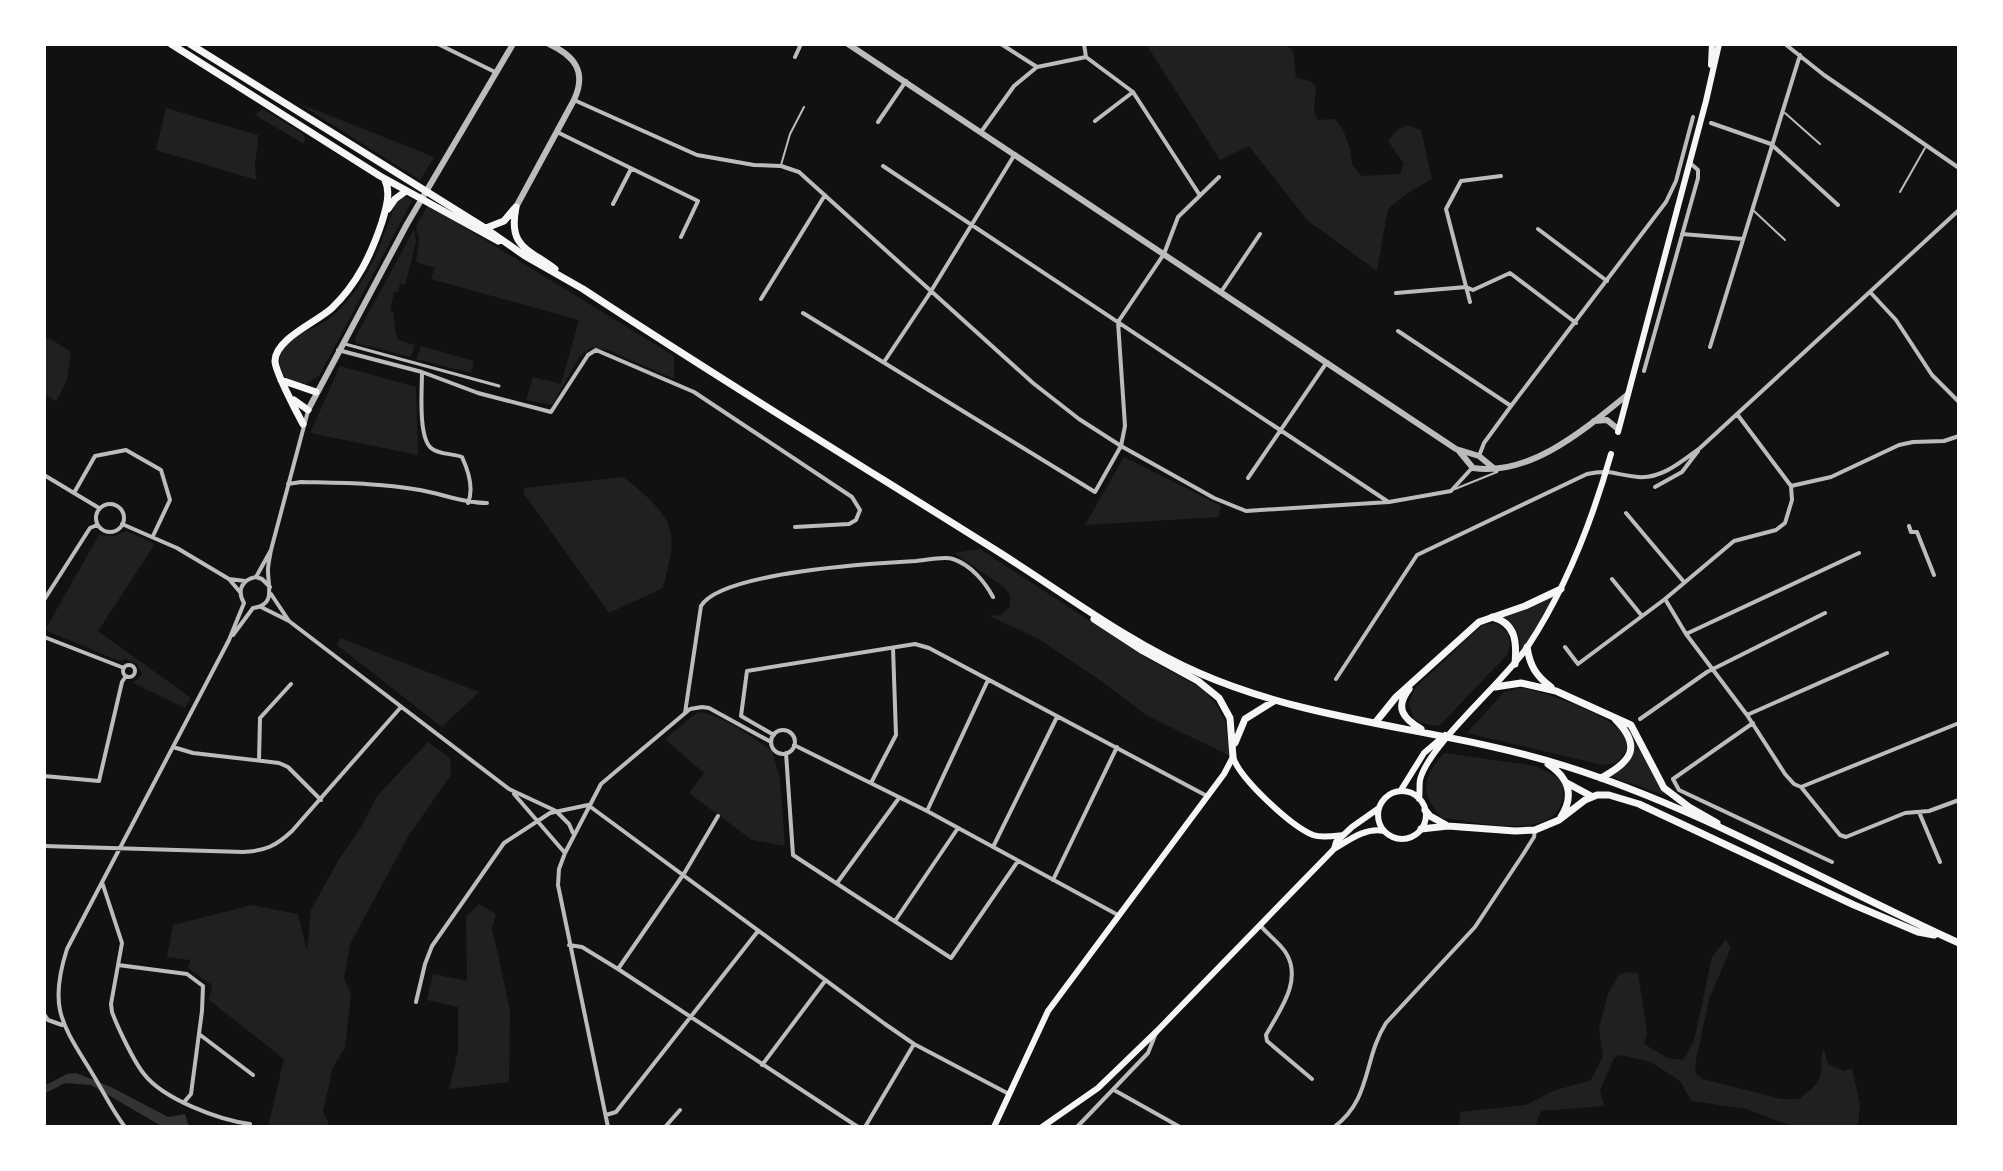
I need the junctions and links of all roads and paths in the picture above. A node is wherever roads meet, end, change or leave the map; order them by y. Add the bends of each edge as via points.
1 (171, 44) edge
2 (190, 44) edge
3 (438, 44) edge
4 (513, 44) edge
5 (549, 44) edge
6 (801, 44) edge
7 (848, 44) edge
8 (1001, 44) edge
9 (1084, 44) edge
10 (1712, 44) edge
11 (1719, 44) edge
12 (1785, 44) edge
13 (1800, 55) junction
14 (795, 57) dead end
15 (1086, 57) junction
16 (1037, 67) junction
17 (497, 73) junction
18 (906, 81) junction
19 (1133, 92) junction
20 (574, 100) junction
21 (1706, 101) junction
22 (804, 107) dead end
23 (1782, 111) junction
24 (1693, 117) dead end
25 (1095, 121) dead end
26 (878, 122) dead end
27 (1711, 123) dead end
28 (557, 132) junction
29 (981, 132) junction
30 (1771, 144) junction
31 (1820, 144) dead end
32 (1928, 145) junction
33 (1015, 154) junction
34 (1690, 163) junction
35 (781, 166) junction
36 (883, 166) dead end
37 (1959, 168) edge
38 (631, 169) junction
39 (380, 176) junction
40 (1501, 176) dead end
41 (1219, 177) dead end
42 (412, 190) junction
43 (1900, 192) dead end
44 (1199, 194) junction
45 (825, 195) junction
46 (431, 199) junction
47 (613, 204) dead end
48 (1838, 205) dead end
49 (516, 207) junction
50 (1752, 209) junction
51 (1959, 210) edge
52 (385, 214) junction
53 (972, 224) junction
54 (485, 228) junction
55 (1538, 229) dead end
56 (1260, 234) dead end
57 (1682, 234) junction
58 (681, 237) dead end
59 (1743, 239) junction
60 (1785, 240) dead end
61 (1164, 254) junction
62 (525, 256) junction
63 (1607, 281) junction
64 (1466, 287) junction
65 (583, 289) junction
66 (930, 291) junction
67 (1221, 292) junction
68 (1870, 292) junction
69 (1396, 293) dead end
70 (761, 299) dead end
71 (1470, 302) dead end
72 (803, 313) dead end
73 (1118, 322) junction
74 (1576, 323) junction
75 (1398, 331) dead end
76 (340, 346) junction
77 (1710, 347) dead end
78 (884, 362) junction
79 (1327, 362) junction
80 (1644, 371) dead end
81 (422, 372) junction
82 (281, 380) junction
83 (499, 386) dead end
84 (316, 392) junction
85 (1627, 395) junction
86 (292, 398) junction
87 (1959, 402) edge
88 (1511, 406) junction
89 (308, 410) junction
90 (1737, 414) junction
91 (1594, 421) junction
92 (303, 424) junction
93 (1281, 430) junction
94 (1618, 430) joint
95 (1959, 436) edge
96 (1121, 446) junction
97 (1700, 448) junction
98 (1611, 454) dead end
99 (1475, 462) junction
100 (1499, 470) junction
101 (1606, 470) junction
102 (44, 475) edge
103 (1248, 478) dead end
104 (288, 484) junction
105 (1791, 486) junction
106 (1655, 487) dead end
107 (1454, 489) junction
108 (74, 493) junction
109 (1389, 502) junction
110 (468, 503) junction
111 (487, 503) dead end
112 (99, 508) junction
113 (1626, 513) dead end
114 (122, 524) junction
115 (97, 525) junction
116 (1909, 526) dead end
117 (795, 527) dead end
118 (153, 536) junction
119 (271, 550) junction
120 (1859, 553) dead end
121 (1934, 575) dead end
122 (256, 577) junction
123 (229, 579) junction
124 (1612, 579) dead end
125 (245, 581) junction
126 (1684, 582) junction
127 (1051, 586) junction
128 (1561, 589) junction
129 (270, 591) junction
130 (240, 592) junction
131 (993, 597) dead end
132 (1665, 599) junction
133 (44, 600) edge
134 (244, 603) junction
135 (261, 607) junction
136 (253, 608) junction
137 (1825, 613) dead end
138 (1490, 616) junction
139 (1642, 616) junction
140 (289, 621) junction
141 (1686, 634) junction
142 (44, 637) edge
143 (229, 640) junction
144 (893, 647) junction
145 (1527, 647) junction
146 (1565, 647) dead end
147 (1887, 653) dead end
148 (1515, 664) junction
149 (124, 668) junction
150 (1714, 669) junction
151 (126, 676) junction
152 (1418, 677) junction
153 (1336, 679) dead end
154 (988, 680) junction
155 (291, 684) dead end
156 (1495, 687) junction
157 (1556, 691) junction
158 (1274, 701) junction
159 (401, 707) junction
160 (685, 713) junction
161 (1747, 715) junction
162 (1057, 717) junction
163 (1466, 717) junction
164 (1613, 718) junction
165 (1640, 719) dead end
166 (1375, 723) junction
167 (1753, 723) junction
168 (1959, 723) edge
169 (1430, 733) junction
170 (774, 735) junction
171 (771, 742) junction
172 (794, 745) junction
173 (173, 747) junction
174 (1117, 747) junction
175 (786, 753) junction
176 (1233, 757) junction
177 (1539, 758) junction
178 (259, 760) junction
179 (44, 776) edge
180 (1601, 778) junction
181 (871, 783) junction
182 (1567, 783) junction
183 (1801, 787) junction
184 (509, 789) junction
185 (1401, 790) junction
186 (1207, 796) junction
187 (1591, 796) junction
188 (899, 797) junction
189 (1419, 799) junction
190 (321, 800) junction
191 (1959, 800) edge
192 (588, 805) junction
193 (1379, 808) junction
194 (1425, 810) junction
195 (556, 811) junction
196 (927, 811) junction
197 (1919, 812) junction
198 (718, 816) dead end
199 (1559, 820) junction
200 (537, 823) junction
201 (1448, 826) junction
202 (958, 828) junction
203 (1421, 829) junction
204 (1535, 830) junction
205 (1384, 831) junction
206 (1728, 832) junction
207 (573, 833) junction
208 (1343, 835) junction
209 (44, 846) edge
210 (120, 847) junction
211 (993, 847) junction
212 (1334, 849) junction
213 (565, 853) junction
214 (1018, 861) junction
215 (1832, 862) dead end
216 (1940, 862) dead end
217 (683, 875) junction
218 (1053, 880) junction
219 (102, 882) junction
220 (837, 883) junction
221 (1118, 915) junction
222 (895, 921) junction
223 (1260, 925) junction
224 (758, 931) junction
225 (1944, 937) junction
226 (1959, 943) edge
227 (569, 945) junction
228 (118, 965) junction
229 (618, 969) junction
230 (825, 981) junction
231 (416, 1002) dead end
232 (44, 1014) edge
233 (692, 1018) junction
234 (63, 1025) junction
235 (1157, 1031) junction
236 (199, 1034) junction
237 (914, 1044) junction
238 (762, 1065) junction
239 (253, 1075) dead end
240 (1312, 1079) dead end
241 (1114, 1090) junction
242 (1009, 1094) junction
243 (185, 1101) junction
244 (680, 1110) dead end
245 (606, 1115) junction
246 (250, 1124) dead end
247 (608, 1125) edge
248 (125, 1127) edge
249 (665, 1127) edge
250 (858, 1127) edge
251 (865, 1127) edge
252 (994, 1127) edge
253 (1042, 1127) edge
254 (1077, 1127) edge
255 (1180, 1127) edge
256 (1334, 1127) edge

1 - 39 highway
2 - 42 highway
3 - 17 street
4 - 17 street
5 - 20 street via 577,63 580,82
6 - 14 street
7 - 18 street
8 - 16 street
9 - 15 street
10 - 21 main road
11 - 21 main road
12 - 13 street
13 - 23 street
13 - 32 street
15 - 16 street
15 - 19 street
16 - 29 street via 1014,86
17 - 76 street
18 - 26 street
18 - 29 street
19 - 25 street
19 - 44 street
20 - 28 street
20 - 35 street via 697,155
21 - 34 main road
22 - 35 lane
23 - 30 street
23 - 31 lane
24 - 63 street via 1666,202
27 - 30 street
28 - 38 street
28 - 49 street
29 - 33 street
30 - 48 street
30 - 50 street
32 - 37 street
32 - 43 lane
33 - 53 street
33 - 61 street
34 - 57 street via 1699,173
34 - 85 main road
35 - 45 street via 799,172
36 - 53 street
38 - 47 street
38 - 58 street via 698,201
39 - 42 highway
39 - 52 highway via 389,188
40 - 64 street via 1461,181 1446,209
41 - 44 street
42 - 46 highway
42 - 52 highway via 395,199
44 - 61 street via 1178,217
45 - 66 street
45 - 70 street
46 - 54 highway
46 - 62 highway
49 - 54 highway via 504,221
49 - 65 highway via 516,239
50 - 59 street
50 - 60 lane
51 - 68 street
52 - 82 highway via 354,284 324,315 280,347 275,359
53 - 66 street
53 - 73 street
54 - 62 highway
55 - 63 street
56 - 67 street
57 - 59 street
57 - 80 street
59 - 77 street
61 - 67 street
61 - 73 street
62 - 65 highway
63 - 74 street
64 - 69 street
64 - 71 street
64 - 74 street via 1473,290 1510,273
65 - 127 highway
66 - 78 street
66 - 96 street via 1033,383
67 - 79 street
68 - 87 street via 1896,320 1932,375
68 - 90 street
72 - 78 street
73 - 93 street
73 - 96 street via 1125,426
74 - 88 street
75 - 88 street
76 - 81 street
76 - 83 street
76 - 84 street
78 - 96 street via 1095,492
79 - 93 street
79 - 99 street
81 - 110 street via 424,437 435,451 462,457 470,482
81 - 117 street via 551,412 596,350 694,392 838,487 860,510 849,524
82 - 84 highway
82 - 86 highway
84 - 89 street
85 - 91 street
85 - 94 main road
86 - 89 highway
86 - 92 highway
88 - 99 street
89 - 92 street
90 - 97 street
90 - 105 street
91 - 94 street via 1607,420
91 - 100 street via 1550,450
92 - 104 street
93 - 103 street
93 - 109 street
95 - 105 street via 1899,445 1831,477
96 - 109 street via 1246,511
97 - 101 street via 1670,470 1655,474 1641,477
97 - 106 street via 1682,472
98 - 101 main road
99 - 100 street
99 - 107 street
100 - 107 lane
101 - 128 main road
101 - 153 street via 1587,474 1417,555
102 - 108 street
104 - 110 street via 394,486
104 - 119 street
105 - 126 street via 1785,523 1734,541
107 - 109 street
108 - 112 street
108 - 118 street via 95,456 126,450 164,475 170,500
110 - 111 street
112 - 114 street via 118,507
112 - 115 street
113 - 126 street
114 - 115 street via 108,532
114 - 118 street
115 - 133 street
116 - 121 street via 1917,532
118 - 123 street
119 - 122 street
119 - 129 street
120 - 141 street
122 - 125 street
122 - 129 street
123 - 125 street
123 - 130 street
124 - 139 street
125 - 130 street
126 - 132 street
127 - 158 highway via 1196,672
127 - 176 highway via 1143,651 1207,687 1227,710
128 - 138 highway
128 - 145 main road
129 - 135 street
129 - 140 street
130 - 134 street
131 - 160 street via 984,580 953,559 847,565 718,591 701,606
132 - 139 street
132 - 141 street
134 - 136 street
134 - 143 street
135 - 136 street
135 - 140 street
136 - 143 street
137 - 150 street
138 - 148 highway via 1504,620 1514,633
138 - 152 highway
139 - 146 street via 1578,664
140 - 159 street
141 - 150 street
142 - 149 street
143 - 173 street
144 - 154 street via 922,645
144 - 170 street via 747,671 741,716
144 - 181 street via 896,735
145 - 148 main road
145 - 157 highway via 1536,675
147 - 161 street
148 - 156 main road
149 - 151 street
149 - 151 street via 132,665 136,670
150 - 161 street
150 - 165 street
151 - 179 street via 99,781
152 - 166 highway
152 - 169 highway via 1404,696 1402,711
154 - 162 street
154 - 196 street
155 - 178 street via 259,722
156 - 157 highway via 1521,683
156 - 163 main road
157 - 164 highway
158 - 166 highway
158 - 176 highway via 1245,719
159 - 184 street
159 - 190 street
160 - 171 street via 709,708
160 - 192 street via 601,784
161 - 167 street
162 - 174 street
162 - 211 street
163 - 185 main road via 1424,753
163 - 189 main road via 1433,756 1421,778
164 - 180 highway via 1629,735 1631,749 1622,766
164 - 206 highway via 1635,730 1669,793
166 - 169 highway
167 - 183 street via 1785,774
167 - 215 street via 1673,779 1679,790
168 - 183 street
169 - 177 highway
170 - 171 street
170 - 172 street via 786,731
171 - 175 street via 776,752
172 - 175 street
172 - 181 street
173 - 178 street
173 - 210 street
174 - 186 street
174 - 218 street
175 - 220 street via 793,855
176 - 186 main road
176 - 208 main road via 1251,786 1305,831 1316,837
177 - 180 highway
177 - 182 highway
178 - 190 street via 288,767
180 - 206 highway
181 - 188 street
182 - 187 highway
182 - 199 highway via 1568,802
183 - 197 street via 1843,837
184 - 195 street
184 - 200 street
185 - 189 main road
185 - 193 main road via 1388,795
186 - 221 main road
187 - 199 highway
187 - 225 highway via 1639,804 1854,905
188 - 196 street
188 - 220 street
189 - 194 main road
190 - 210 street via 279,844 257,852
191 - 197 street
192 - 195 street
192 - 207 street
192 - 217 street
193 - 205 main road
193 - 208 main road
194 - 201 highway
194 - 203 main road
195 - 200 street
195 - 207 street
196 - 202 street
197 - 216 street
198 - 217 street
199 - 204 highway
200 - 213 street
200 - 231 street via 504,843 438,937
201 - 203 highway
201 - 204 highway
202 - 211 street
202 - 222 street
203 - 205 main road via 1403,839
204 - 256 street via 1475,927 1386,1023 1354,1109
205 - 212 main road via 1358,835
206 - 225 highway
207 - 213 street
208 - 212 main road
209 - 210 street
210 - 219 street
211 - 214 street
212 - 223 main road
213 - 227 street via 558,885
214 - 218 street
214 - 222 street via 951,958
217 - 224 street
217 - 229 street
218 - 221 street
219 - 228 street via 122,943
219 - 234 street via 60,972
220 - 222 street
221 - 242 main road via 1048,1011
223 - 235 main road
223 - 240 street via 1285,951 1292,973 1292,986 1267,1041
224 - 230 street
224 - 233 street
225 - 226 highway
227 - 229 street
227 - 245 street
228 - 236 street via 196,978 203,986
228 - 243 street via 111,1004 115,1020 143,1074
229 - 233 street
230 - 237 street
230 - 238 street
232 - 234 street
233 - 238 street
233 - 245 street via 616,1112
234 - 248 street
235 - 241 street via 1148,1053
235 - 253 main road via 1098,1088
236 - 239 street
236 - 243 street via 191,1094
237 - 242 street
237 - 251 street
238 - 250 street
241 - 254 street
241 - 255 street
242 - 252 main road
243 - 246 street via 214,1116
244 - 249 street
245 - 247 street

